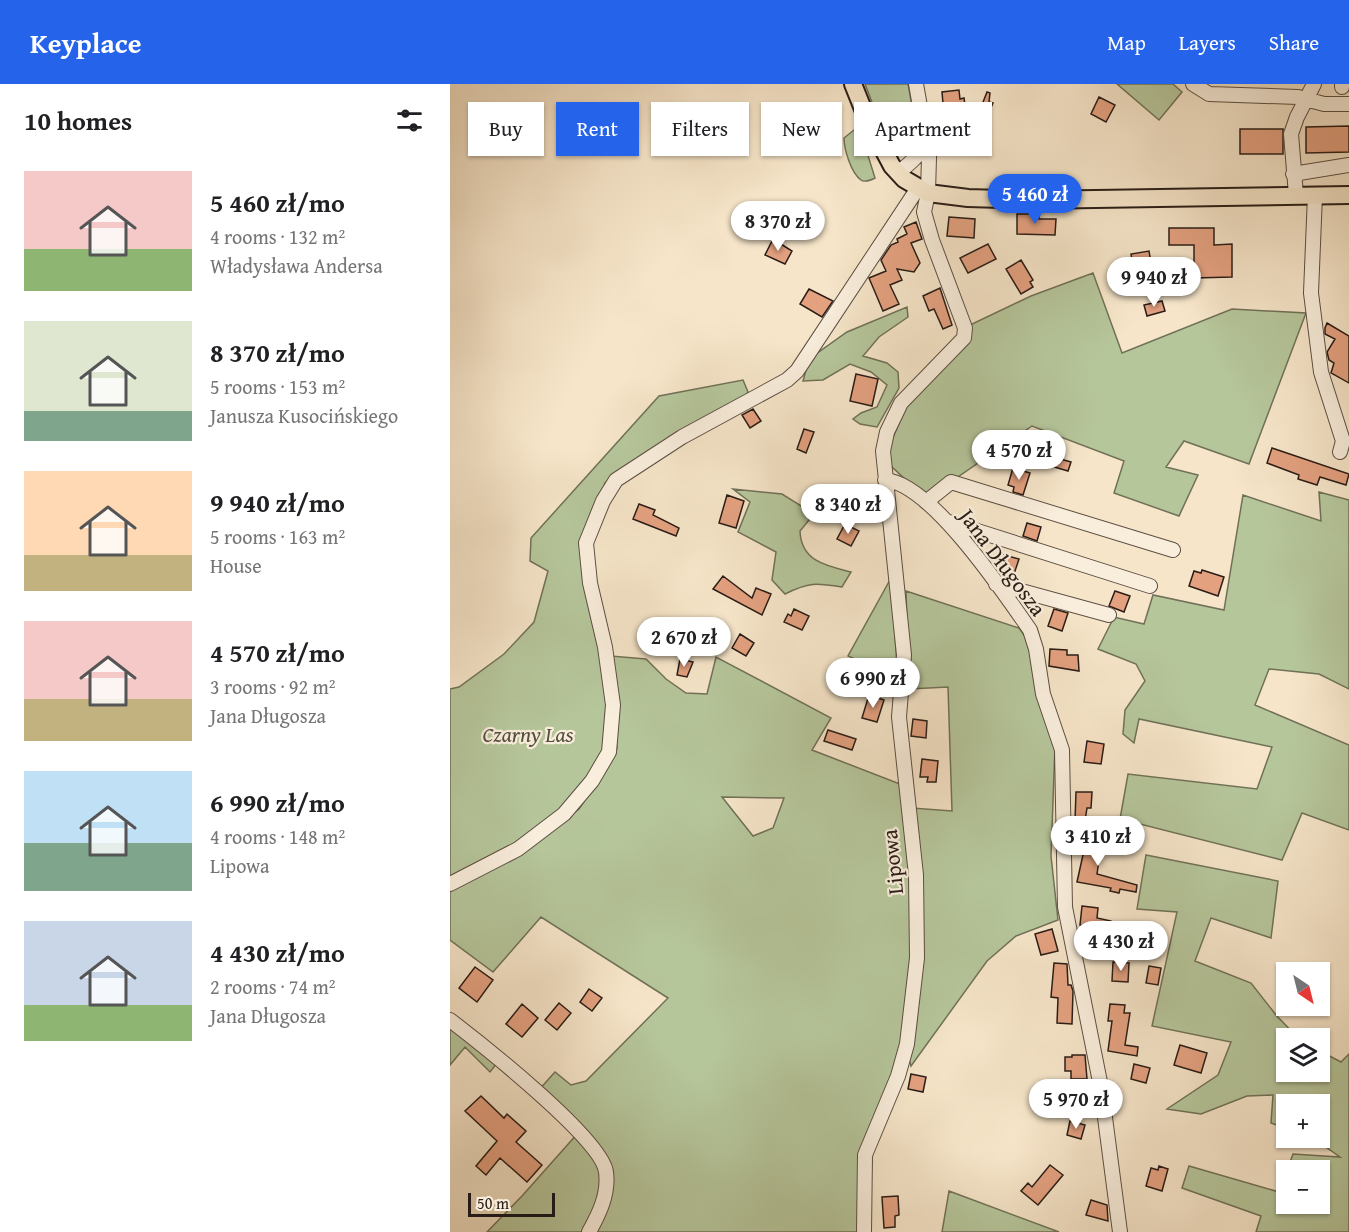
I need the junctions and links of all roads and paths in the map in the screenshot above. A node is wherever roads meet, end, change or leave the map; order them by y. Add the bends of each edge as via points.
1 (853, 84) edge
2 (916, 84) edge
3 (1193, 84) edge
4 (1314, 84) edge
5 (1307, 100) junction
6 (920, 102) edge
7 (1349, 104) edge
8 (918, 156) edge
9 (929, 156) edge
10 (1349, 165) edge
11 (898, 172) junction
12 (1293, 174) junction
13 (923, 191) junction
14 (1296, 195) junction
15 (1315, 195) junction
16 (1349, 195) edge
17 (1340, 452) dead end
18 (885, 480) junction
19 (926, 502) junction
20 (947, 522) junction
21 (1173, 550) dead end
22 (996, 584) junction
23 (1150, 585) dead end
24 (1109, 615) dead end
25 (450, 884) edge
26 (450, 1020) edge
27 (589, 1232) edge
28 (864, 1232) edge
29 (1120, 1232) edge

1 - 11 main road via 867,119
2 - 6 street
3 - 5 street via 1209,94
4 - 5 street
5 - 7 street
5 - 12 street via 1291,134
8 - 11 street
9 - 13 street
10 - 12 street
11 - 13 main road
12 - 14 street
13 - 14 main road via 968,198 1031,200
13 - 18 street via 924,212 965,328 964,338 901,403 883,451
13 - 25 street via 787,380 682,437 616,480 586,543 613,705 609,752 592,781 564,814 518,849
14 - 15 main road
15 - 16 main road
15 - 17 street via 1311,293 1321,372 1343,441
18 - 19 street, Jana Długosza via 896,481
18 - 28 street, Lipowa via 903,655 899,717 916,875 917,958 907,1044 865,1155
19 - 20 street, Jana Długosza
19 - 21 street via 951,482
20 - 22 street, Jana Długosza
20 - 23 street
22 - 24 street
22 - 29 street, Jana Długosza via 1030,630 1043,694 1062,750 1065,907 1101,1087
26 - 27 street via 550,1104 602,1160 607,1190

